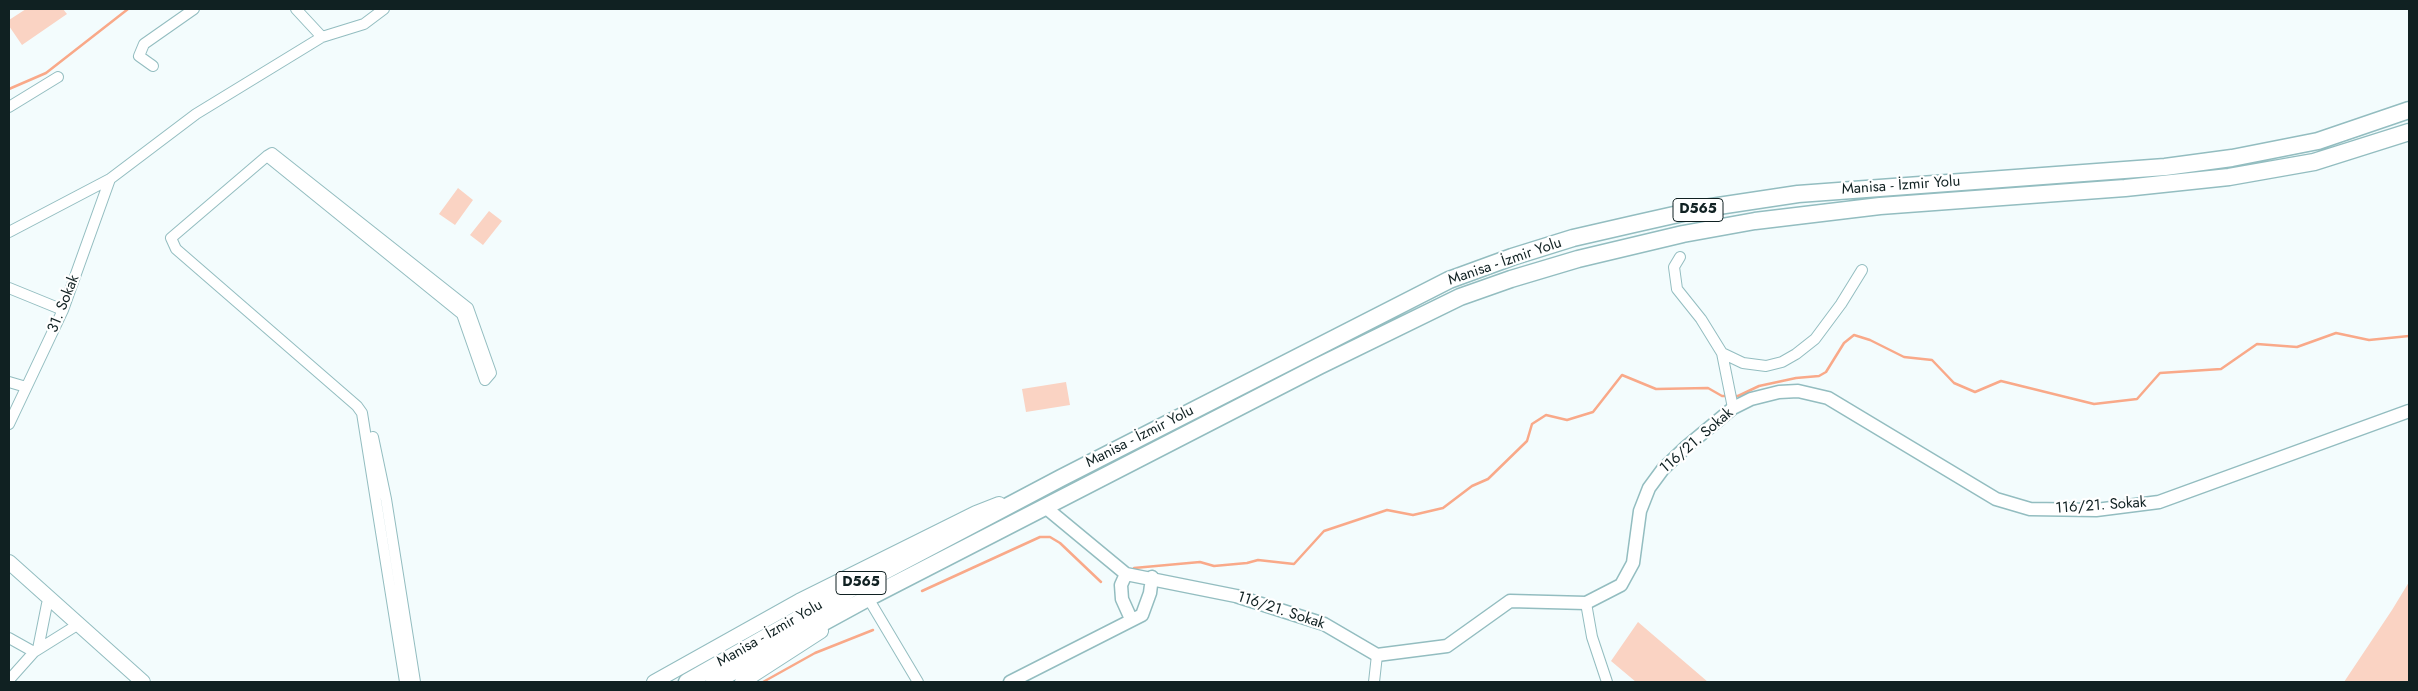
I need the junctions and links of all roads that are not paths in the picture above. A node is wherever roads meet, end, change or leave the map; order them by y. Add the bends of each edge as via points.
1 (194, 9) edge
2 (296, 9) edge
3 (384, 9) edge
4 (322, 37) junction
5 (153, 66) dead end
6 (58, 77) dead end
7 (9, 107) edge
8 (2409, 110) edge
9 (2409, 132) edge
10 (270, 158) junction
11 (110, 179) junction
12 (9, 232) edge
13 (1680, 258) dead end
14 (1862, 270) dead end
15 (9, 288) edge
16 (63, 310) junction
17 (1722, 352) junction
18 (9, 382) edge
19 (26, 387) junction
20 (1733, 408) junction
21 (2409, 411) edge
22 (10, 420) edge
23 (1038, 490) junction
24 (1044, 507) junction
25 (9, 562) edge
26 (9, 573) edge
27 (1126, 574) junction
28 (1152, 577) junction
29 (864, 600) junction
30 (1586, 603) junction
31 (47, 604) junction
32 (1131, 619) junction
33 (74, 627) junction
34 (9, 638) edge
35 (36, 651) junction
36 (1377, 655) junction
37 (9, 680) edge
38 (132, 682) edge
39 (143, 682) edge
40 (405, 682) edge
41 (415, 682) edge
42 (654, 682) edge
43 (686, 682) edge
44 (714, 682) edge
45 (742, 682) edge
46 (918, 682) edge
47 (1010, 682) edge
48 (1374, 682) edge
49 (1606, 682) edge

1 - 5 street via 144,44 139,56
2 - 4 street
3 - 4 street via 364,24
4 - 11 street via 196,114
6 - 7 street
8 - 23 highway, Manisa - İzmir Yolu / D565 via 2318,141 2232,158 2165,167 1798,194 1705,208 1573,238 1449,280
9 - 24 highway, Manisa - İzmir Yolu / D565 via 2314,162 2229,177 1805,214 1683,234 1578,259 1460,297
10 - 10 street via 462,314 485,380 491,373 468,308 272,153
10 - 40 street via 171,238 176,249 362,413
10 - 41 street via 180,238 180,245 369,415
11 - 12 street
11 - 16 street, 31. Sokak
13 - 17 street via 1674,267 1677,289
14 - 17 street via 1815,339 1796,354 1766,366 1743,363
15 - 16 street
16 - 19 street, 31. Sokak
17 - 20 street
18 - 19 street
19 - 22 street, 31. Sokak
20 - 21 street, 116/21. Sokak via 1751,399 1779,392 1812,393 1828,398 1996,499 2030,509 2069,510 2159,502
20 - 30 street, 116/21. Sokak via 1686,447 1648,488 1640,511 1633,563 1621,585
23 - 42 main road via 976,513 798,601
23 - 43 highway, Manisa - İzmir Yolu / D565 via 849,590
24 - 27 street
24 - 29 highway, Manisa - İzmir Yolu / D565
25 - 39 main road
26 - 31 main road
27 - 28 street, 116/21. Sokak
27 - 32 street via 1121,585 1122,598
28 - 32 street via 1142,615
28 - 36 street, 116/21. Sokak via 1236,596 1324,624
29 - 44 highway, Manisa - İzmir Yolu / D565
29 - 45 main road
29 - 46 street
30 - 36 street, 116/21. Sokak via 1510,601 1448,646
30 - 49 street via 1592,637
31 - 33 main road
31 - 35 street
32 - 47 street
33 - 35 street
33 - 38 main road
34 - 35 street
35 - 37 street
36 - 48 street

